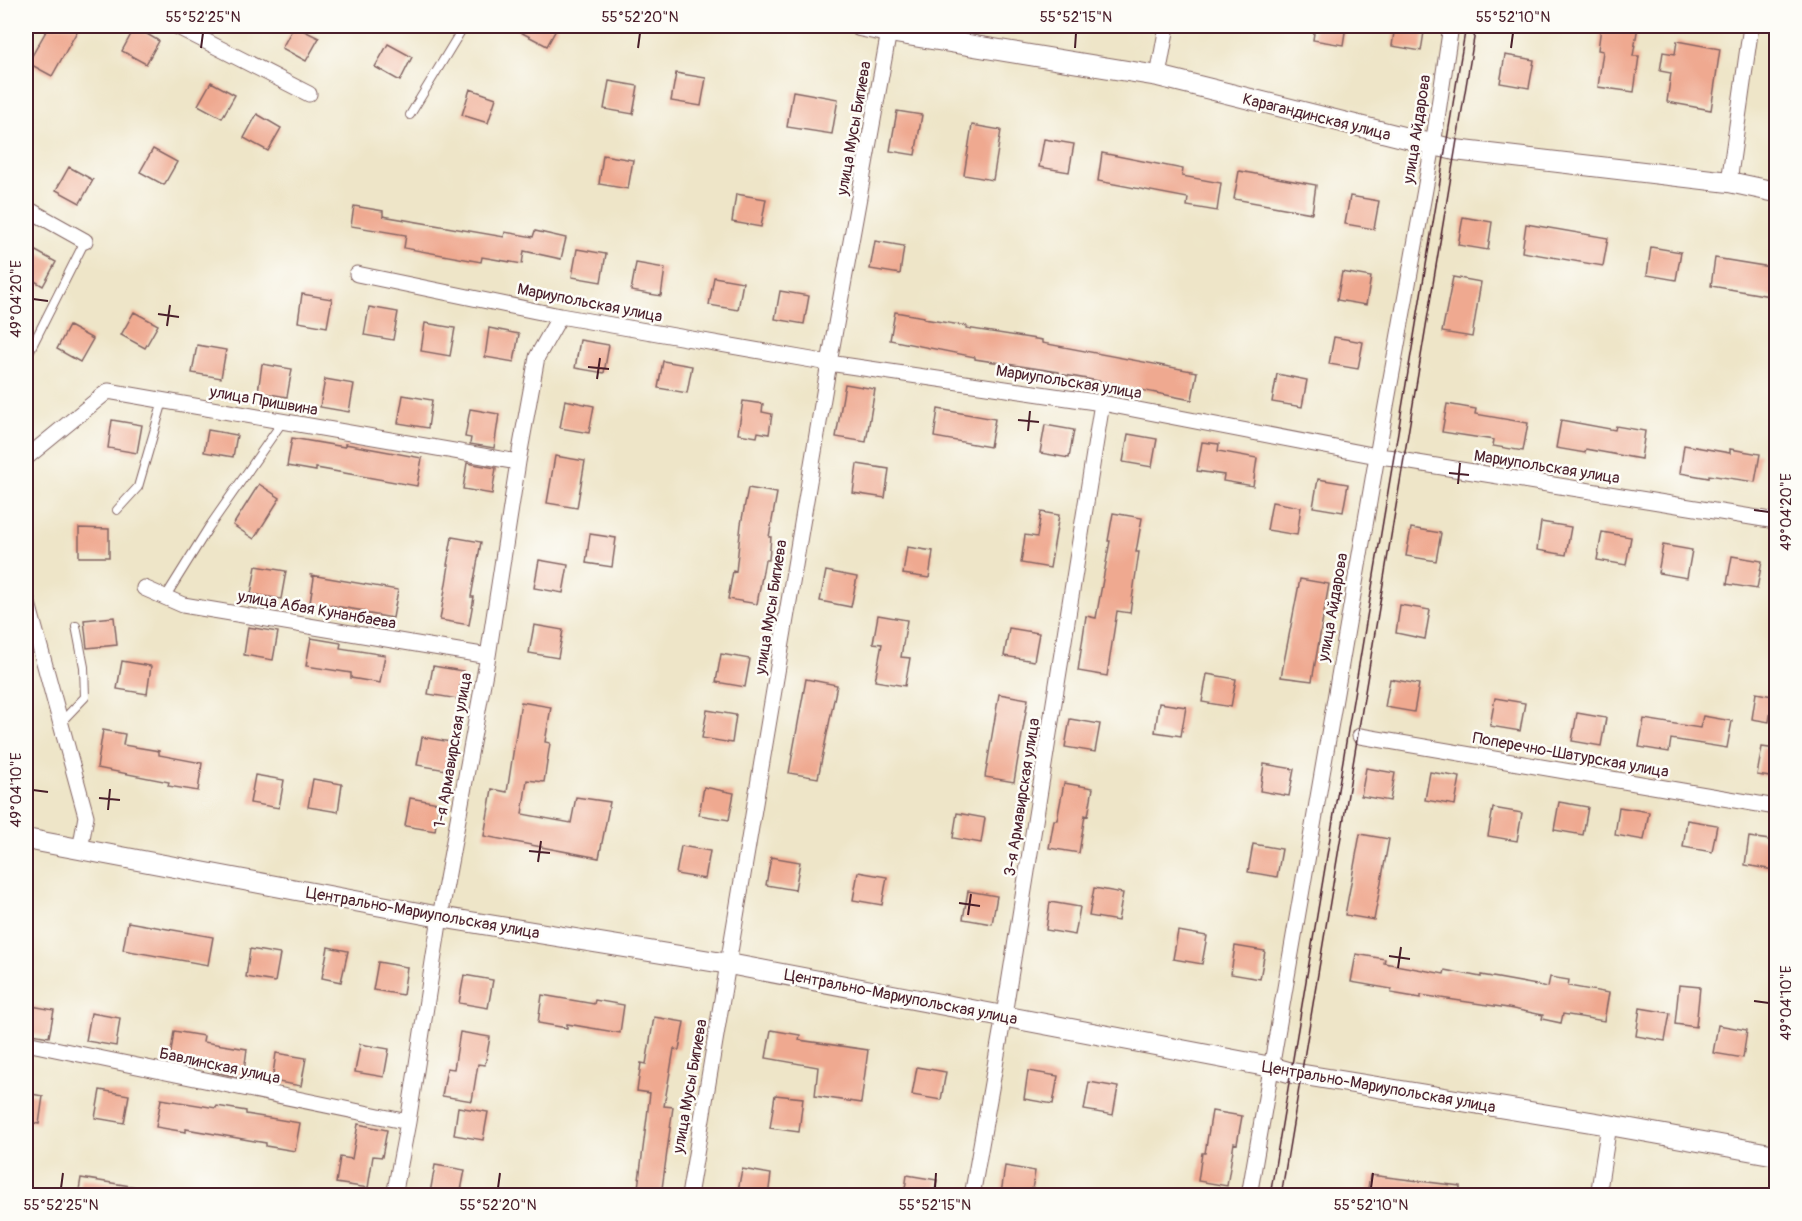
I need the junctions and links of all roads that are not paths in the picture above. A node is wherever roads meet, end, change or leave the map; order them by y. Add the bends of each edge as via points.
1 (176, 26) edge
2 (464, 26) edge
3 (859, 26) edge
4 (1167, 26) edge
5 (1451, 26) edge
6 (1751, 26) edge
7 (890, 29) edge
8 (1158, 76) junction
9 (309, 94) dead end
10 (410, 115) dead end
11 (1433, 144) junction
12 (1729, 182) junction
13 (1776, 192) edge
14 (26, 208) edge
15 (85, 241) joint
16 (357, 274) dead end
17 (560, 316) junction
18 (26, 358) edge
19 (829, 363) junction
20 (163, 401) junction
21 (1102, 403) junction
22 (283, 421) junction
23 (1377, 456) junction
24 (26, 458) edge
25 (518, 462) junction
26 (117, 510) dead end
27 (1776, 520) edge
28 (144, 588) dead end
29 (26, 596) edge
30 (166, 596) junction
31 (76, 626) dead end
32 (488, 656) junction
33 (60, 722) junction
34 (1360, 736) dead end
35 (1776, 807) edge
36 (26, 839) edge
37 (80, 850) junction
38 (440, 916) junction
39 (729, 964) junction
40 (1004, 1016) junction
41 (26, 1043) edge
42 (1271, 1067) junction
43 (408, 1122) junction
44 (1609, 1125) junction
45 (1776, 1155) edge
46 (394, 1196) edge
47 (689, 1196) edge
48 (972, 1196) edge
49 (1249, 1196) edge
50 (1598, 1196) edge

1 - 9 street
2 - 10 lane
3 - 7 street, Карагандинская улица
4 - 8 street
5 - 11 street, улица Айдарова
6 - 12 street
7 - 8 street, Карагандинская улица
7 - 19 street, улица Мусы Бигиева
8 - 11 street, Карагандинская улица
11 - 12 street, Карагандинская улица via 1455,150
11 - 23 street, улица Айдарова
12 - 13 street, Карагандинская улица
14 - 15 street
15 - 18 lane
16 - 17 street, Мариупольская улица
17 - 19 street, Мариупольская улица
17 - 25 street, 1-я Армавирская улица via 537,357
19 - 21 street, Мариупольская улица
19 - 39 street, улица Мусы Бигиева
20 - 22 street, улица Пришвина
20 - 24 street, улица Пришвина via 108,391
20 - 26 lane via 138,487
21 - 23 street, Мариупольская улица
21 - 40 street, 3-я Армавирская улица
22 - 25 street, улица Пришвина
22 - 30 lane
23 - 27 street, Мариупольская улица
23 - 42 street, улица Айдарова
25 - 32 street, 1-я Армавирская улица
28 - 30 street, улица Абая Кунанбаева
29 - 33 street
30 - 32 street, улица Абая Кунанбаева via 183,605
31 - 33 lane via 85,697
32 - 38 street, 1-я Армавирская улица
33 - 37 street via 86,816
34 - 35 street, Поперечно-Шатурская улица
36 - 37 street, Центрально-Мариупольская улица
37 - 38 street, Центрально-Мариупольская улица
38 - 39 street, Центрально-Мариупольская улица
38 - 43 street, 1-я Армавирская улица
39 - 40 street, Центрально-Мариупольская улица
39 - 47 street, улица Мусы Бигиева
40 - 42 street, Центрально-Мариупольская улица
40 - 48 street, 3-я Армавирская улица
41 - 43 street, Бавлинская улица
42 - 44 street, Центрально-Мариупольская улица
42 - 49 street, улица Айдарова
43 - 46 street, 1-я Армавирская улица
44 - 45 street, Центрально-Мариупольская улица
44 - 50 street

